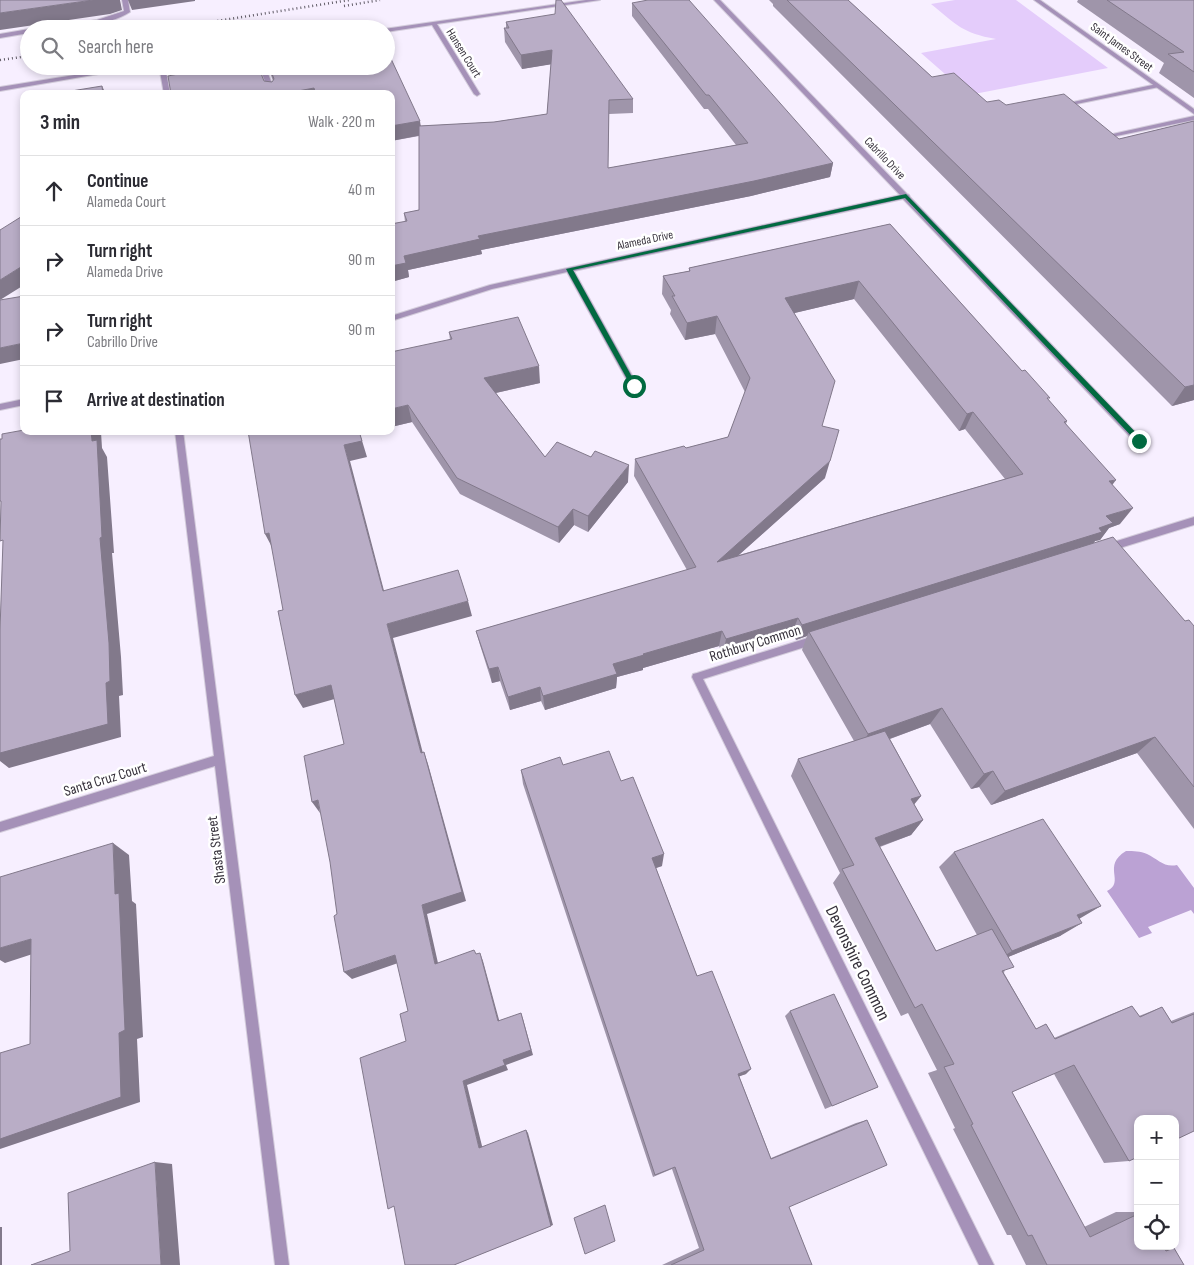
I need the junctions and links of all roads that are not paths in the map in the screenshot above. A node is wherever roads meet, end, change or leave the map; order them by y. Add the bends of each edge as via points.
1 (126, 0) edge
2 (597, 0) edge
3 (717, 0) edge
4 (1038, 0) edge
5 (106, 20) edge
6 (432, 23) junction
7 (395, 29) edge
8 (20, 33) edge
9 (0, 36) edge
10 (86, 75) edge
11 (164, 75) edge
12 (266, 75) edge
13 (1157, 86) junction
14 (0, 89) edge
15 (166, 90) edge
16 (271, 90) edge
17 (477, 94) dead end
18 (1054, 107) edge
19 (1194, 112) edge
20 (1194, 118) edge
21 (1092, 140) edge
22 (906, 196) junction
23 (569, 269) junction
24 (395, 318) edge
25 (634, 386) dead end
26 (20, 403) edge
27 (0, 407) edge
28 (180, 435) edge
29 (1139, 441) dead end
30 (1194, 521) edge
31 (1100, 550) edge
32 (828, 636) edge
33 (697, 677) joint
34 (220, 759) junction
35 (0, 827) edge
36 (282, 1265) edge
37 (987, 1265) edge

1 - 5 street via 127,12
2 - 6 street
3 - 22 street, Cabrillo Drive
4 - 13 street, Saint James Street
6 - 7 street
6 - 17 street, Hansen Court
8 - 9 street
10 - 14 street
11 - 15 street
12 - 16 street
13 - 18 street
13 - 19 street, Saint James Street
20 - 21 street
22 - 23 street, Alameda Drive
22 - 29 street, Cabrillo Drive
23 - 24 street, Alameda Drive via 490,286
23 - 25 street
26 - 27 street
28 - 34 street, Shasta Street
30 - 31 street
32 - 33 street, Rothbury Common
33 - 37 street, Devonshire Common
34 - 35 street, Santa Cruz Court
34 - 36 street, Shasta Street

